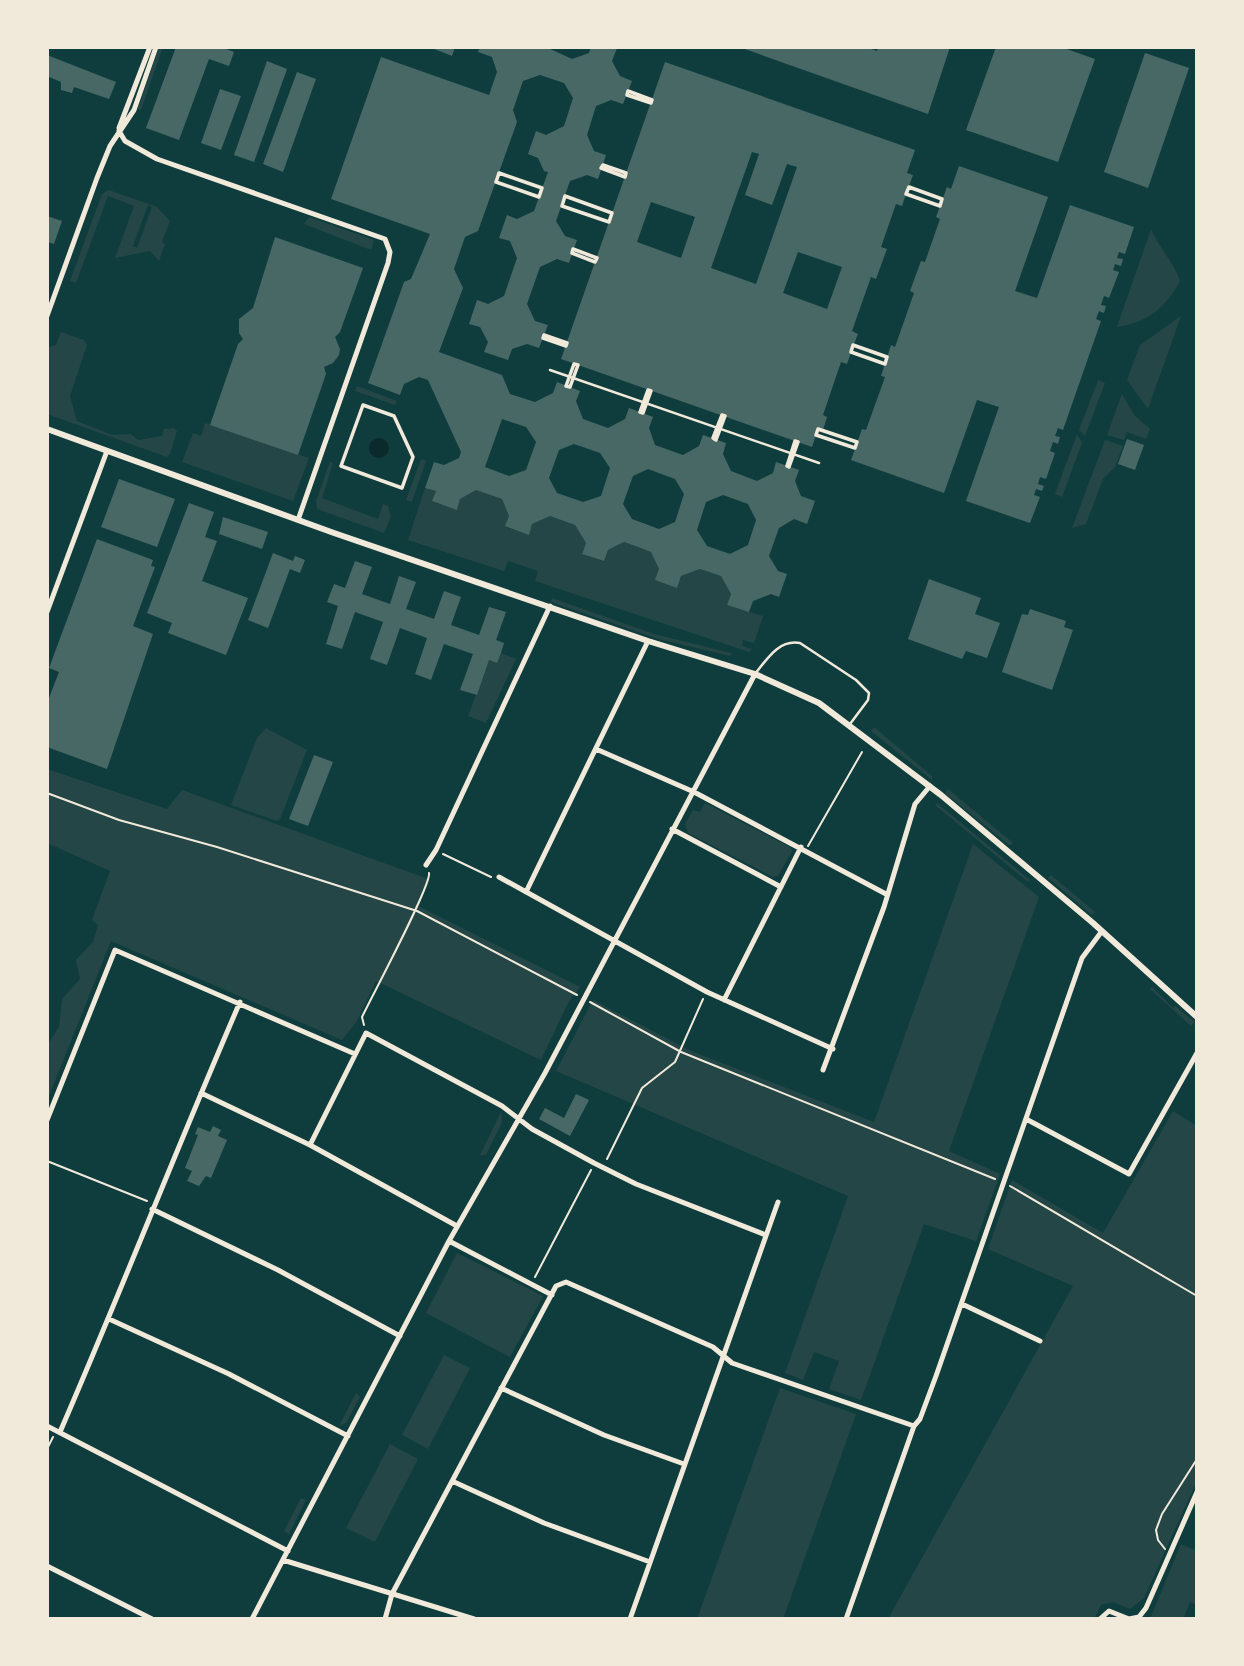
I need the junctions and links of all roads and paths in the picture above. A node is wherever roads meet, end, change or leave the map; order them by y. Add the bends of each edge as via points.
1 (150, 47) edge
2 (156, 47) edge
3 (651, 103) joint
4 (118, 131) junction
5 (625, 177) joint
6 (539, 197) joint
7 (940, 206) joint
8 (609, 222) joint
9 (595, 262) joint
10 (47, 316) edge
11 (566, 346) joint
12 (885, 364) joint
13 (578, 365) joint
14 (550, 370) dead end
15 (651, 391) joint
16 (394, 416) joint
17 (724, 416) joint
18 (47, 429) edge
19 (799, 442) joint
20 (855, 448) joint
21 (107, 451) junction
22 (819, 463) dead end
23 (298, 520) junction
24 (550, 606) junction
25 (47, 612) edge
26 (648, 641) junction
27 (755, 674) junction
28 (850, 724) junction
29 (596, 750) junction
30 (862, 752) dead end
31 (930, 786) junction
32 (694, 792) junction
33 (47, 793) edge
34 (672, 829) junction
35 (803, 848) junction
36 (436, 850) junction
37 (426, 865) joint
38 (499, 877) joint
39 (780, 887) junction
40 (526, 892) junction
41 (886, 894) junction
42 (416, 911) junction
43 (1102, 931) junction
44 (614, 941) junction
45 (707, 992) junction
46 (578, 996) dead end
47 (724, 1000) junction
48 (240, 1002) junction
49 (590, 1002) dead end
50 (1197, 1017) edge
51 (366, 1033) junction
52 (832, 1049) junction
53 (681, 1052) junction
54 (1197, 1053) edge
55 (355, 1054) junction
56 (823, 1070) dead end
57 (201, 1093) junction
58 (519, 1117) junction
59 (1027, 1119) junction
60 (47, 1120) edge
61 (310, 1144) junction
62 (47, 1161) edge
63 (594, 1163) junction
64 (603, 1167) junction
65 (1004, 1183) junction
66 (778, 1202) dead end
67 (153, 1206) junction
68 (457, 1226) junction
69 (766, 1236) junction
70 (449, 1241) junction
71 (532, 1284) junction
72 (552, 1295) junction
73 (1197, 1296) edge
74 (962, 1304) junction
75 (109, 1319) junction
76 (400, 1336) junction
77 (1040, 1341) dead end
78 (723, 1355) junction
79 (501, 1388) junction
80 (47, 1426) edge
81 (914, 1426) junction
82 (60, 1432) junction
83 (348, 1436) junction
84 (47, 1449) edge
85 (1197, 1459) edge
86 (684, 1464) junction
87 (452, 1481) junction
88 (1197, 1492) edge
89 (288, 1550) junction
90 (1170, 1553) junction
91 (283, 1560) junction
92 (650, 1562) junction
93 (47, 1566) edge
94 (392, 1594) junction
95 (152, 1619) edge
96 (252, 1619) edge
97 (385, 1619) edge
98 (474, 1619) edge
99 (630, 1619) edge
100 (846, 1619) edge
101 (1101, 1619) edge

1 - 4 street
2 - 4 street via 131,116
3 - 3 street via 652,100 628,91 627,95
4 - 10 street
4 - 23 street via 125,141 157,159 385,239 389,246 388,263
5 - 5 street via 626,173 603,165 601,169
6 - 6 street via 542,188 499,173 496,182
7 - 7 street via 943,199 909,187 906,194
8 - 8 street via 612,213 565,196 562,206
9 - 9 street via 597,258 573,249 572,253
11 - 11 street via 567,343 544,335 543,338
12 - 12 street via 887,357 853,345 851,352
13 - 13 street via 574,364 566,386 570,387
14 - 22 lane
15 - 15 street via 640,412 643,414
16 - 16 street via 363,405 341,466 402,488 413,457
17 - 17 street via 722,415 716,440
18 - 21 street
19 - 19 street via 795,441 786,466 789,467
20 - 20 street via 857,442 818,429 816,435
21 - 23 street
21 - 25 street
23 - 24 street
24 - 26 street
24 - 36 street
26 - 27 street
26 - 29 street
27 - 28 street via 819,703
27 - 28 lane via 782,645 800,643 869,692
27 - 32 street
28 - 31 street
29 - 32 street
29 - 40 street
30 - 35 path
31 - 41 street via 915,804
31 - 43 street
32 - 34 street
32 - 35 street
33 - 42 path via 119,820
34 - 39 street
34 - 44 street
35 - 39 street
35 - 41 street
36 - 37 street
36 - 38 path via 486,876
37 - 42 path via 430,878
38 - 40 street
39 - 47 street
40 - 44 street
41 - 52 street
42 - 46 path
42 - 51 path via 362,1017
43 - 50 street
43 - 59 street via 1082,958
44 - 45 street
44 - 58 street
45 - 47 street
45 - 53 path
47 - 52 street
48 - 55 street
48 - 57 street
48 - 60 street via 116,950
49 - 53 path
51 - 55 street
51 - 58 street
52 - 56 street
53 - 64 path via 667,1070 642,1088
53 - 65 path
54 - 59 street via 1129,1174
55 - 61 street
57 - 61 street
57 - 67 street
58 - 63 street
58 - 68 street
59 - 65 street
61 - 68 street
62 - 67 path
63 - 64 street
63 - 71 path
64 - 69 street
65 - 73 path
65 - 74 street
66 - 69 street
67 - 75 street
67 - 76 street
68 - 70 street
69 - 78 street
70 - 71 street
70 - 76 street
71 - 72 street
72 - 78 street via 556,1286 566,1282
72 - 79 street
74 - 77 street
74 - 81 street
75 - 82 street
75 - 83 street
76 - 83 street
78 - 81 street via 732,1363
78 - 86 street
79 - 86 street via 604,1435
79 - 87 street
80 - 82 street
81 - 100 street
82 - 84 path
82 - 89 street
83 - 89 street
85 - 90 path via 1159,1522 1157,1540
86 - 92 street
87 - 92 street via 544,1523
87 - 94 street
88 - 90 street
89 - 91 street
90 - 101 street via 1139,1617 1129,1619 1109,1611
91 - 94 street
91 - 96 street
92 - 99 street
93 - 95 street
94 - 97 street
94 - 98 street

